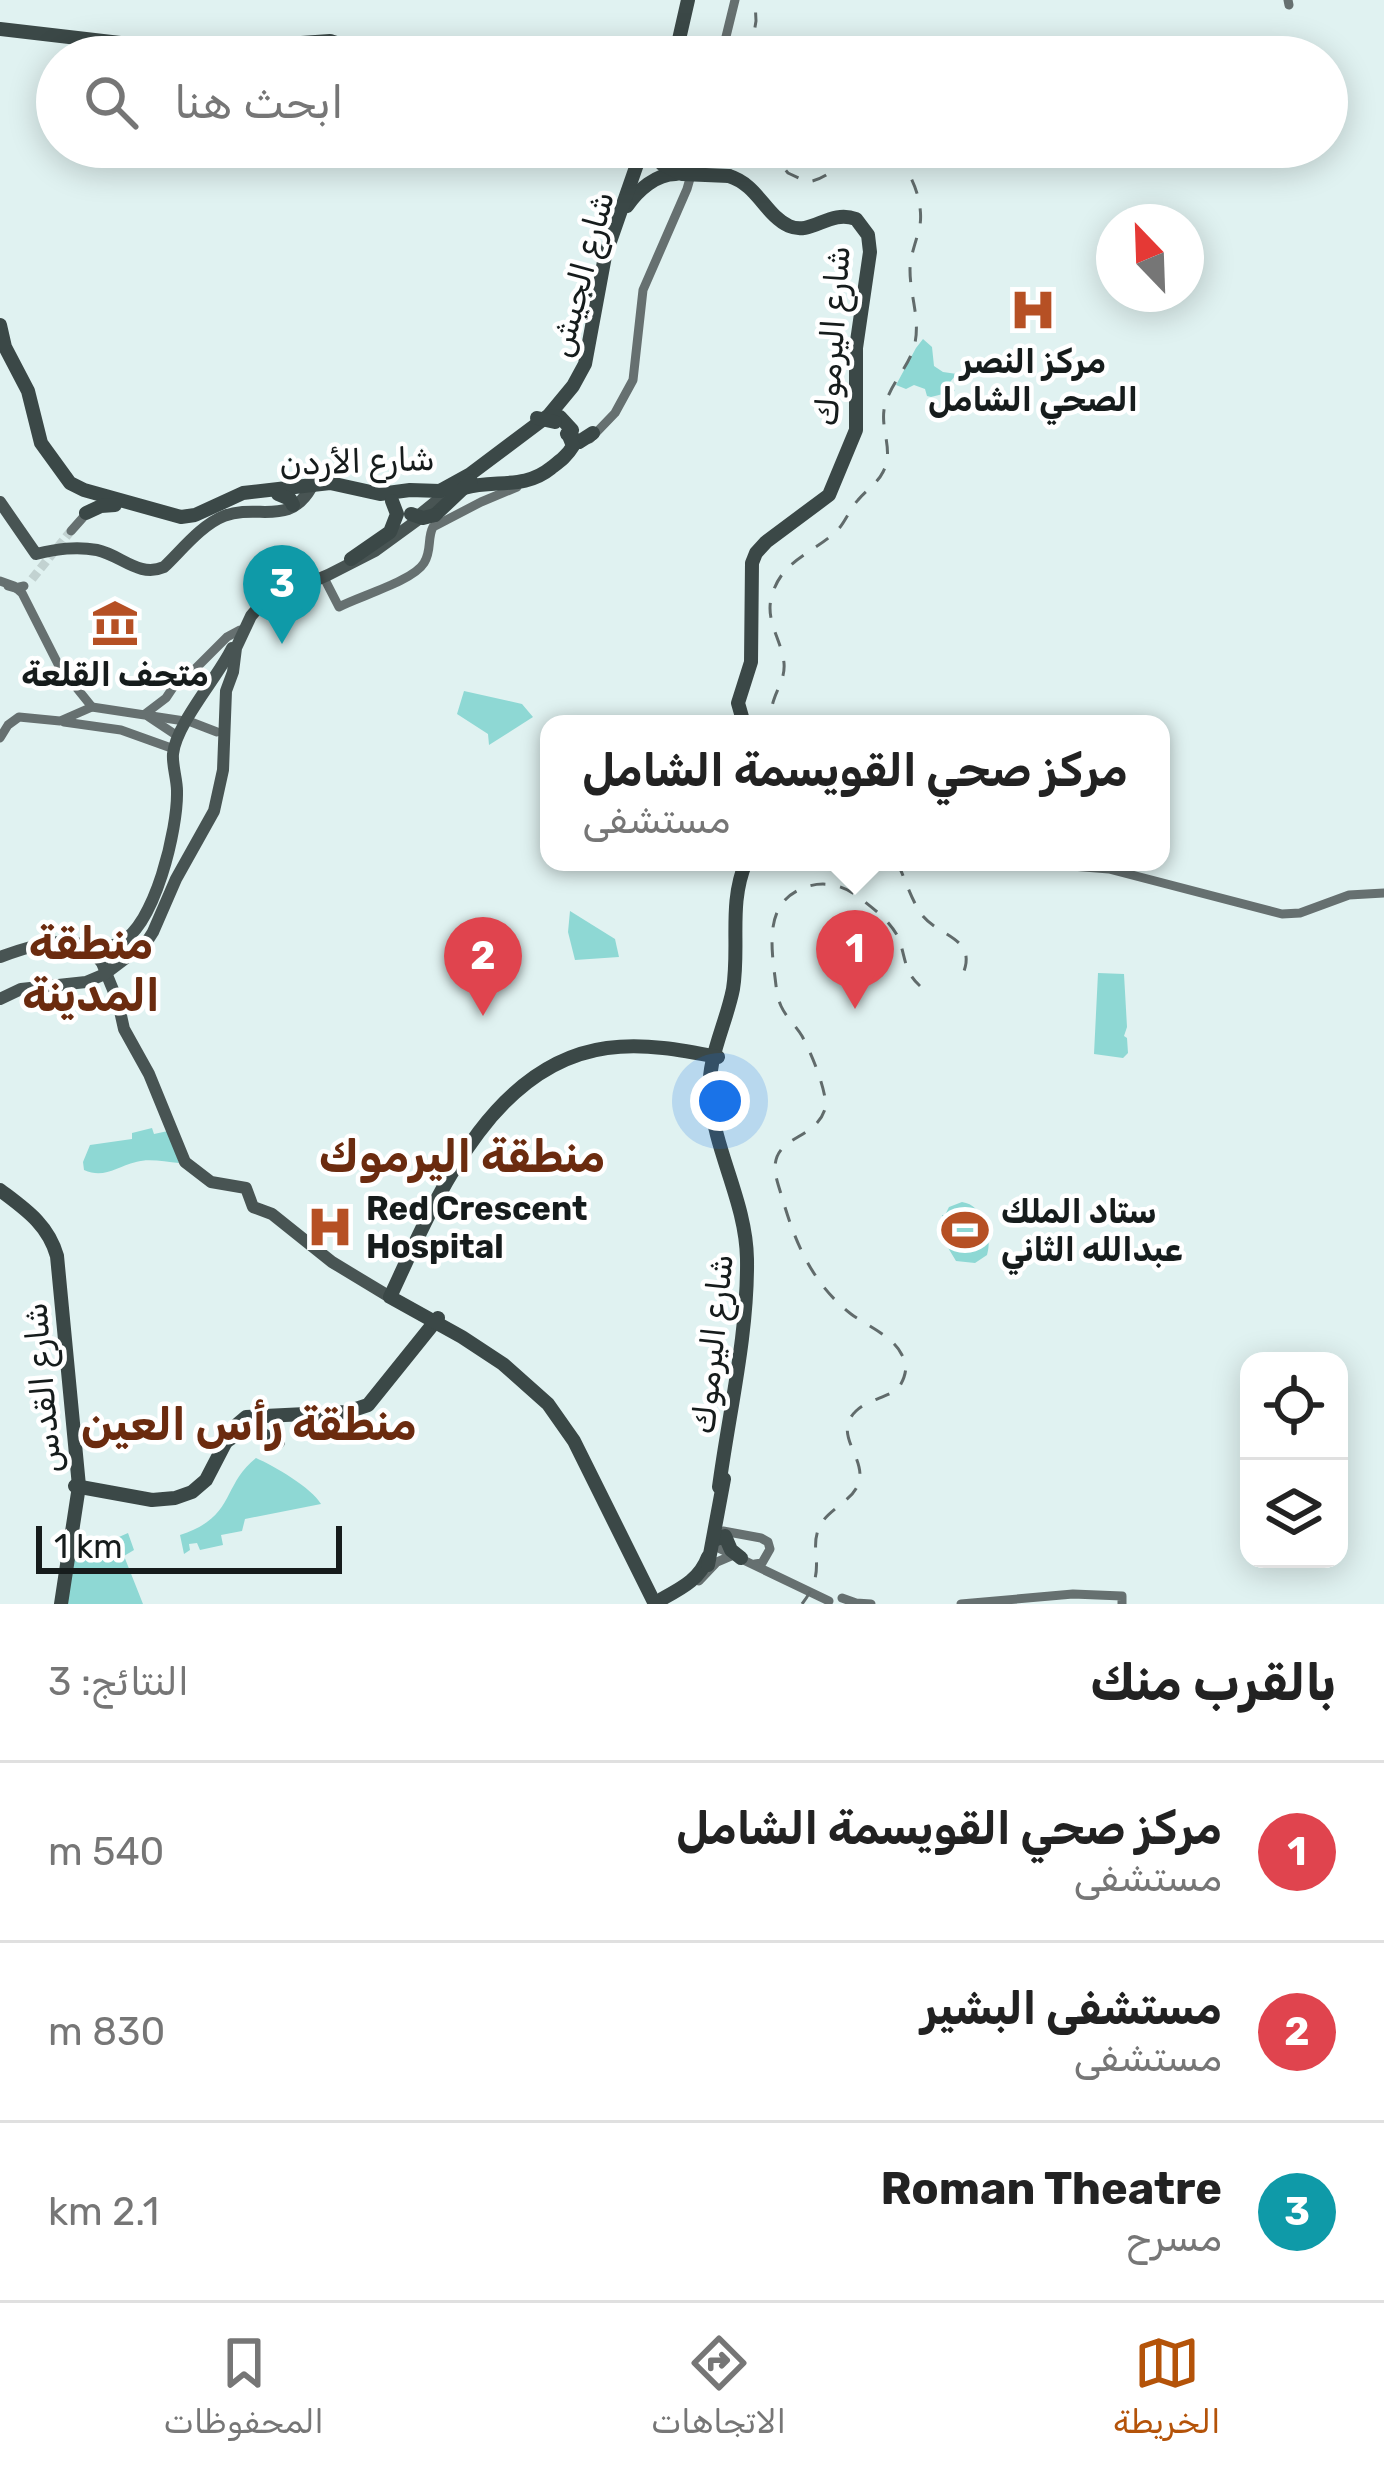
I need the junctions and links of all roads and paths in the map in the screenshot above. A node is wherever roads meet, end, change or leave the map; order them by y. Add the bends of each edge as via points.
1 (687, 0) edge
2 (736, 0) edge
3 (0, 20) edge
4 (4, 33) edge
5 (70, 36) edge
6 (678, 36) edge
7 (728, 36) edge
8 (36, 38) edge
9 (635, 168) edge
10 (635, 168) edge
11 (663, 168) edge
12 (667, 168) edge
13 (670, 168) edge
14 (672, 168) edge
15 (677, 168) edge
16 (700, 168) edge
17 (731, 176) junction
18 (622, 201) junction
19 (670, 227) junction
20 (667, 245) dead end
21 (0, 326) edge
22 (0, 340) edge
23 (862, 341) junction
24 (555, 413) junction
25 (569, 436) junction
26 (588, 439) junction
27 (567, 455) junction
28 (495, 456) junction
29 (474, 481) junction
30 (313, 483) junction
31 (521, 485) junction
32 (74, 489) junction
33 (422, 491) junction
34 (97, 496) junction
35 (0, 502) edge
36 (120, 505) junction
37 (293, 506) junction
38 (403, 508) junction
39 (85, 513) junction
40 (430, 529) junction
41 (70, 532) tunnel mouth
42 (351, 559) junction
43 (323, 577) junction
44 (14, 588) edge
45 (240, 630) junction
46 (230, 661) junction
47 (88, 703) junction
48 (146, 715) junction
49 (743, 715) edge
50 (745, 715) edge
51 (56, 720) junction
52 (193, 720) junction
53 (221, 729) junction
54 (0, 738) edge
55 (177, 743) junction
56 (746, 871) edge
57 (1126, 871) edge
58 (1382, 893) edge
59 (88, 945) junction
60 (0, 959) edge
61 (111, 971) junction
62 (0, 1001) edge
63 (713, 1057) junction
64 (462, 1158) junction
65 (0, 1191) edge
66 (747, 1237) junction
67 (392, 1294) junction
68 (433, 1321) junction
69 (463, 1336) junction
70 (346, 1410) junction
71 (282, 1413) junction
72 (224, 1445) junction
73 (76, 1454) junction
74 (79, 1487) junction
75 (108, 1489) junction
76 (721, 1537) junction
77 (769, 1553) junction
78 (745, 1560) junction
79 (700, 1578) junction
80 (659, 1600) edge
81 (836, 1602) edge
82 (59, 1604) edge
83 (871, 1604) edge
84 (961, 1604) edge
85 (1122, 1604) edge

1 - 6 highway
2 - 7 main road
3 - 4 main road
4 - 5 highway
4 - 8 highway
9 - 11 highway via 646,182
10 - 18 highway, شارع الجيش
12 - 18 highway
13 - 26 main road via 640,290 632,376
14 - 19 main road
15 - 17 highway, bridge
16 - 17 highway
17 - 23 highway, شارع اليرموك via 791,227 843,215 860,222 870,252
17 - 23 highway, شارع اليرموك via 794,225 839,212 867,226 874,244
18 - 24 highway, شارع الجيش via 590,364
18 - 28 highway, شارع الجيش via 581,372 554,410
19 - 20 main road
19 - 26 main road via 643,290 631,387
21 - 34 highway, شارع الأردن via 41,442 70,483
22 - 32 highway via 26,394 38,445
23 - 49 highway, شارع اليرموك via 857,424 835,485 752,563
23 - 50 highway, شارع اليرموك via 856,442 835,493 756,562 755,663
24 - 25 highway
24 - 26 highway
24 - 28 highway via 525,425
24 - 29 highway, شارع الجيش
25 - 26 highway
25 - 27 highway
26 - 27 highway
26 - 31 main road via 544,477
27 - 31 highway
28 - 29 highway, شارع الجيش
29 - 31 highway
29 - 33 highway, شارع الأردن
29 - 40 highway, شارع الأردن
29 - 40 main road via 497,491
29 - 42 main road, شارع الجيش
29 - 43 main road, شارع الجيش
30 - 33 highway, شارع الأردن via 380,494
30 - 34 highway, شارع الأردن via 243,493 183,517
30 - 36 highway, شارع الأردن via 235,499 188,521
30 - 37 main road
30 - 37 highway via 290,500
30 - 38 highway, شارع الأردن
31 - 40 main road
32 - 34 highway, شارع الأردن
32 - 39 highway
33 - 38 highway via 404,499
34 - 36 highway, شارع الأردن
34 - 39 main road
35 - 37 main road via 36,554 94,550 155,572 223,517
36 - 39 highway
38 - 40 highway, شارع الأردن, bridge
38 - 42 highway via 392,530
39 - 41 main road
40 - 43 main road via 425,562 396,581 337,605
42 - 43 main road, شارع الجيش
43 - 45 main road via 260,599
43 - 46 main road via 260,604
44 - 47 main road
45 - 46 main road
45 - 48 main road
46 - 52 main road
46 - 53 main road
47 - 48 main road
47 - 51 main road
48 - 52 main road
48 - 55 main road
51 - 54 main road via 19,717
51 - 55 main road
52 - 53 main road
52 - 55 main road
53 - 61 main road via 223,770 212,816 153,932
55 - 61 main road via 167,864
56 - 63 highway, شارع اليرموك via 738,983
57 - 58 main road via 1292,911 1349,892
59 - 60 main road via 63,942
59 - 61 main road
59 - 61 main road
61 - 62 main road via 100,984
61 - 67 main road via 124,1029 185,1162 211,1182 246,1188 253,1207
63 - 64 highway via 581,1057 529,1085
63 - 64 highway via 625,1046 570,1058 515,1094
63 - 66 highway, شارع اليرموك via 710,1096
64 - 67 highway
65 - 73 highway, شارع القدس via 40,1222 56,1250
65 - 74 highway, شارع القدس via 37,1223 54,1253
66 - 76 highway, شارع اليرموك
66 - 76 highway, شارع اليرموك, bridge via 750,1291
67 - 68 highway
68 - 69 highway
68 - 70 highway via 372,1396
68 - 70 highway via 368,1405
69 - 80 highway via 562,1422
69 - 80 highway via 526,1379 566,1423
70 - 71 highway
70 - 75 highway via 250,1412 231,1424 190,1489 150,1497
71 - 72 highway via 246,1417
71 - 72 highway via 273,1422 277,1439 249,1431
72 - 74 highway via 197,1489 170,1499
73 - 74 highway, شارع القدس
73 - 75 highway
74 - 75 highway
74 - 82 highway, شارع القدس
76 - 77 main road via 764,1539
76 - 78 highway
76 - 79 highway, شارع اليرموك, bridge
76 - 80 highway, شارع اليرموك via 702,1570
77 - 78 main road via 762,1563
77 - 81 main road via 770,1568
78 - 79 main road via 727,1556
78 - 81 main road
79 - 80 highway
81 - 83 main road
84 - 85 main road via 1073,1594 1122,1596

